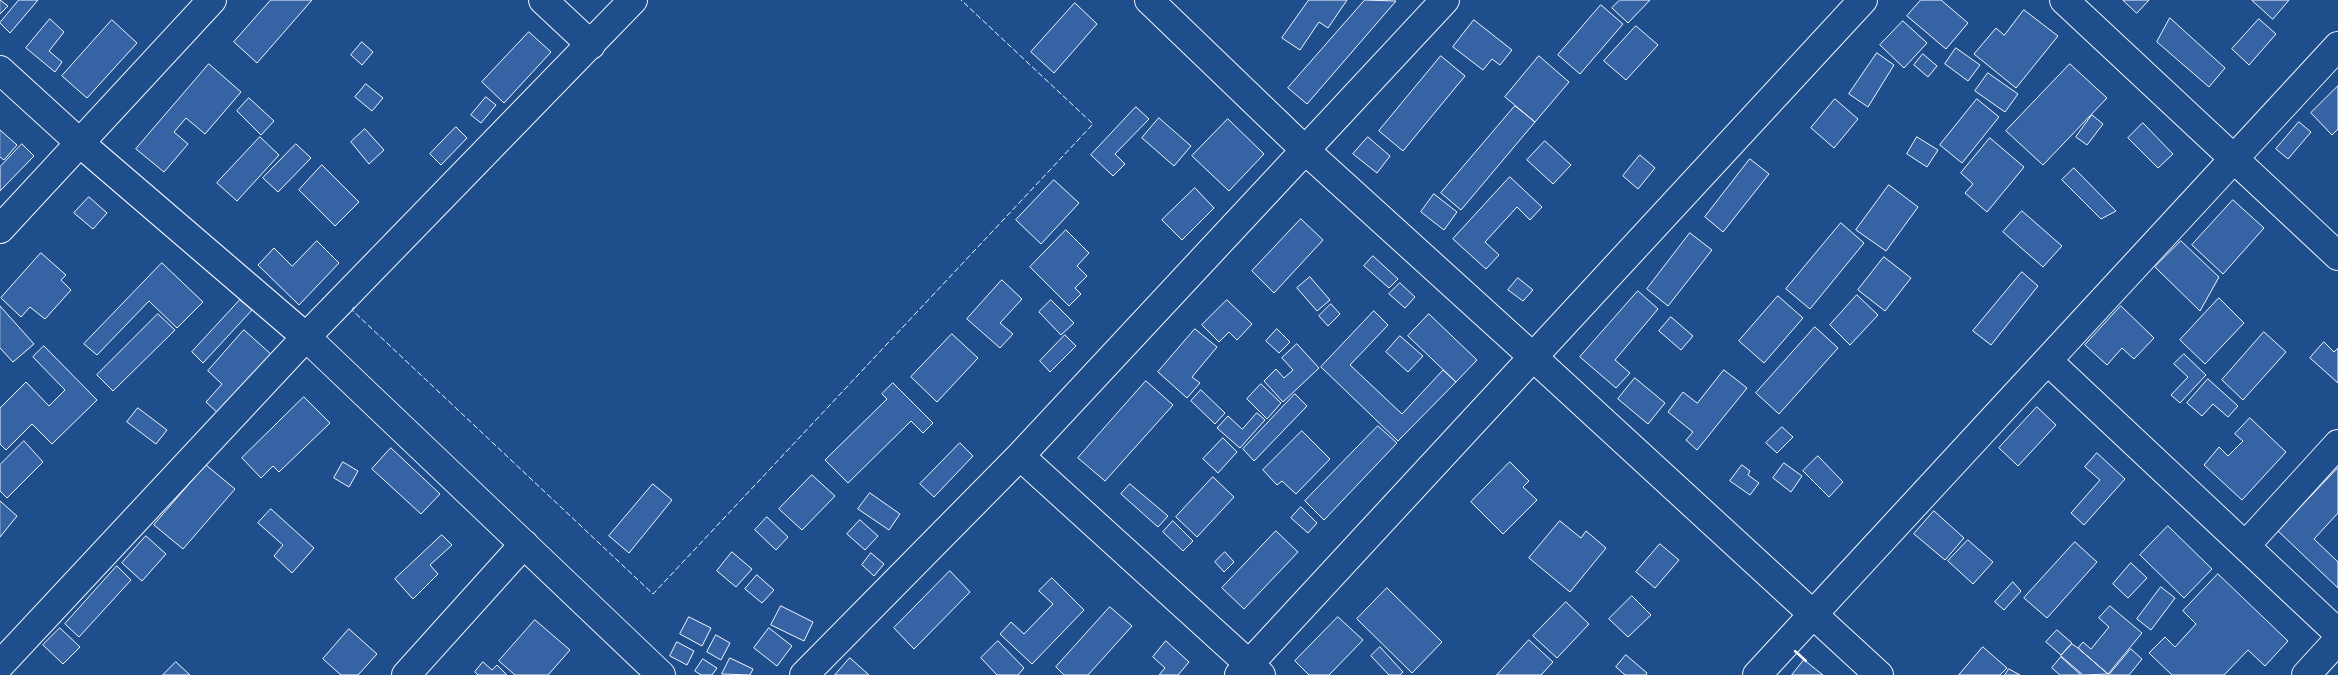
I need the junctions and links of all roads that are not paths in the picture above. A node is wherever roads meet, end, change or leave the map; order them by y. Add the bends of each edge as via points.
1 (212, 0) edge
2 (543, 0) edge
3 (633, 0) edge
4 (1149, 0) edge
5 (1445, 0) edge
6 (1863, 0) edge
7 (2064, 0) edge
8 (591, 45) junction
9 (2338, 46) edge
10 (0, 70) edge
11 (80, 143) junction
12 (1305, 150) junction
13 (2234, 158) junction
14 (0, 229) edge
15 (2338, 256) edge
16 (306, 337) junction
17 (1533, 356) junction
18 (2048, 360) junction
19 (2338, 444) edge
20 (1020, 456) junction
21 (524, 544) junction
22 (2246, 544) junction
23 (1813, 614) junction
24 (2338, 633) edge
25 (2338, 640) edge
26 (0, 665) edge
27 (1250, 671) edge
28 (406, 675) edge
29 (661, 675) edge
30 (804, 675) edge
31 (1757, 675) edge
32 (1879, 675) edge
33 (2306, 675) edge

1 - 11 street
2 - 8 street
3 - 8 street
4 - 12 street
5 - 12 street
6 - 17 street
7 - 13 street
8 - 16 street
9 - 13 street
10 - 11 street
11 - 14 street
11 - 16 street
12 - 17 street
12 - 20 street
13 - 15 street
13 - 18 street
16 - 21 street
16 - 26 street
17 - 23 street
17 - 27 street
18 - 22 street
18 - 23 street
19 - 22 street
20 - 27 street
20 - 30 street
21 - 28 street
21 - 29 street
22 - 24 street
23 - 31 street
23 - 32 street
25 - 33 street

